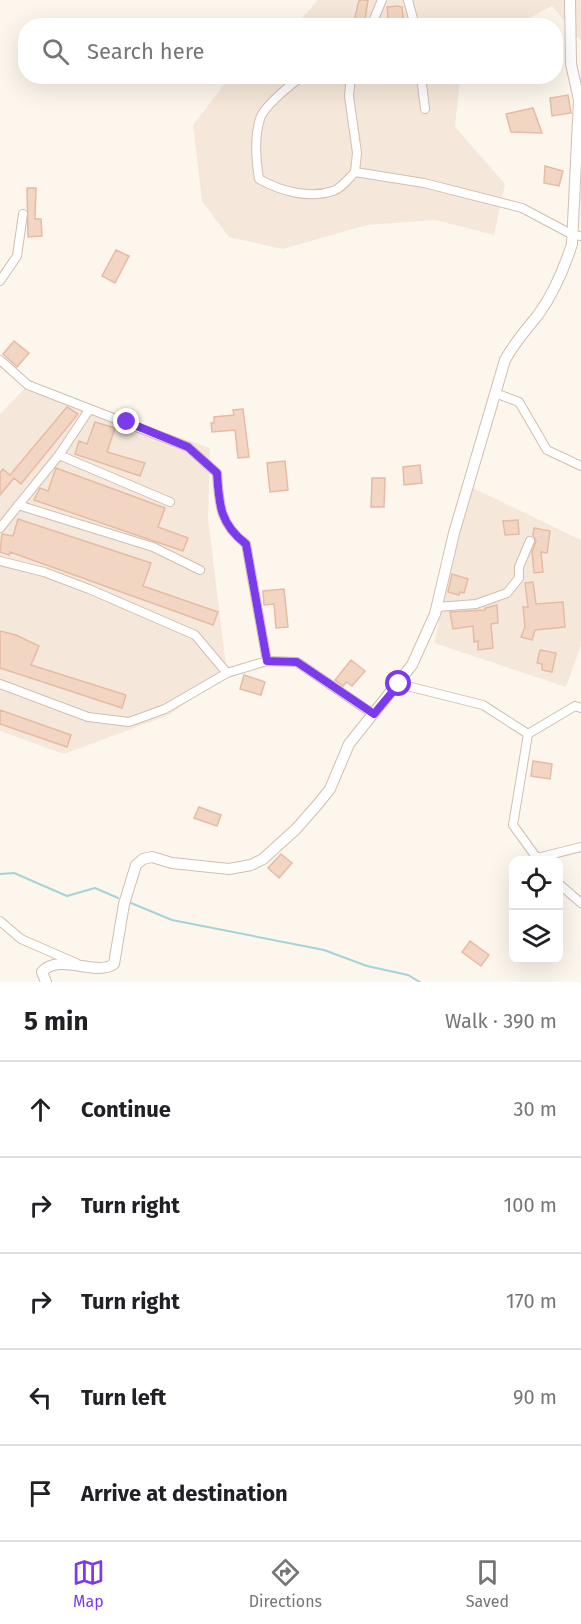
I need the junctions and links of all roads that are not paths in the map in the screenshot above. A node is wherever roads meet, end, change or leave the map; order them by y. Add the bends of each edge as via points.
1 (382, 0) edge
2 (408, 0) edge
3 (570, 0) edge
4 (374, 18) edge
5 (413, 18) edge
6 (293, 84) edge
7 (350, 84) edge
8 (422, 84) edge
9 (425, 109) dead end
10 (579, 132) edge
11 (355, 172) junction
12 (23, 214) dead end
13 (577, 235) edge
14 (0, 281) edge
15 (0, 360) edge
16 (495, 393) junction
17 (89, 410) junction
18 (59, 455) junction
19 (581, 465) edge
20 (170, 502) dead end
21 (18, 505) junction
22 (0, 528) edge
23 (530, 540) dead end
24 (0, 561) edge
25 (200, 570) dead end
26 (437, 607) junction
27 (267, 661) junction
28 (227, 673) junction
29 (0, 684) edge
30 (399, 684) junction
31 (581, 708) edge
32 (374, 714) junction
33 (528, 734) junction
34 (581, 847) edge
35 (536, 856) edge
36 (549, 856) edge
37 (563, 887) edge
38 (581, 903) edge
39 (0, 921) edge
40 (82, 965) junction
41 (46, 982) edge

1 - 4 street
2 - 5 street
3 - 10 street via 571,64 579,100
6 - 11 street via 260,118 256,156 259,179 276,188 305,194 335,191
7 - 11 street via 357,153
8 - 9 street
10 - 13 street via 574,163
11 - 13 street via 424,183 522,208
12 - 14 street via 17,256
13 - 16 street via 542,310 512,346
15 - 17 street via 28,385
16 - 19 street via 519,402 547,450
16 - 26 street
17 - 18 street
17 - 27 street via 188,447 217,473 218,500 230,532 246,544
18 - 20 street
18 - 21 street
21 - 22 street
21 - 25 street via 153,547
23 - 26 street via 519,567 519,578 507,593 476,604
24 - 28 street via 89,589 195,635
26 - 30 street via 420,649
27 - 28 street
27 - 32 street via 297,662
28 - 29 street via 165,709 129,722 88,717
30 - 32 street
30 - 33 street via 483,705
31 - 33 street via 575,706
32 - 40 street via 349,744 324,796 263,859 229,869 152,857 136,865 124,904 114,964 102,968
33 - 35 street via 513,825
34 - 36 street
37 - 38 street
39 - 40 street via 21,939
40 - 41 street via 46,967 42,974

